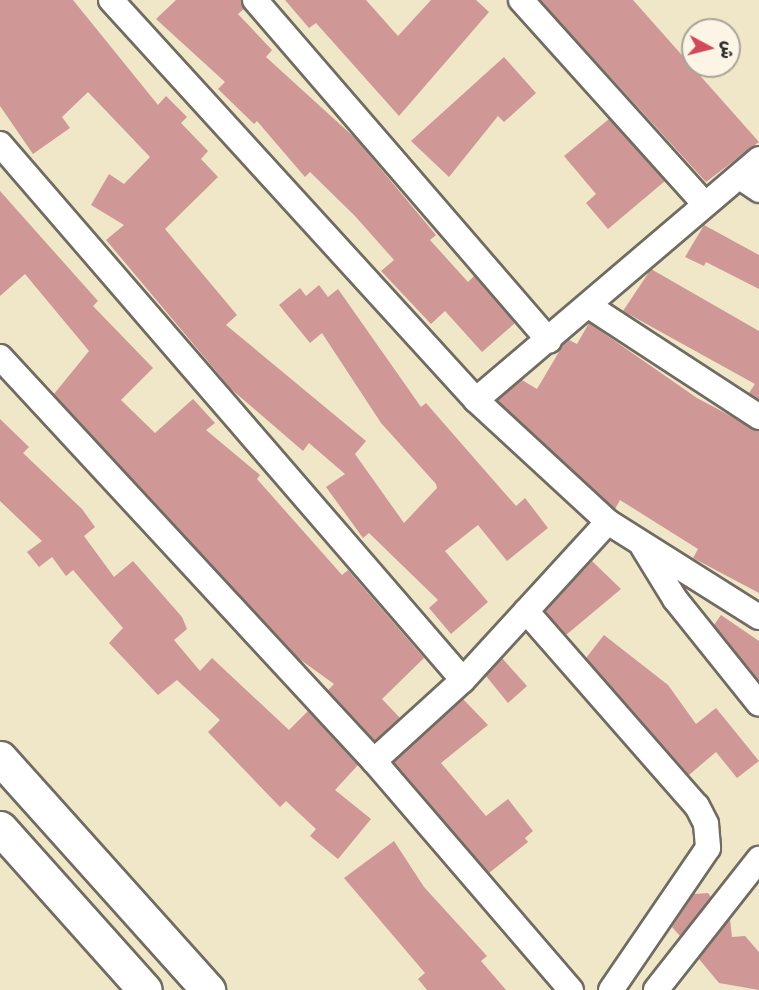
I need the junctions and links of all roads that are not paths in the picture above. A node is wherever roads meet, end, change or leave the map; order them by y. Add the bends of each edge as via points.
1 (111, 0) edge
2 (255, 0) edge
3 (522, 0) edge
4 (0, 144) edge
5 (759, 159) edge
6 (749, 184) edge
7 (704, 203) junction
8 (590, 306) junction
9 (549, 341) junction
10 (0, 357) edge
11 (476, 399) junction
12 (759, 417) edge
13 (608, 522) junction
14 (640, 542) junction
15 (526, 611) junction
16 (759, 617) edge
17 (463, 680) junction
18 (759, 704) edge
19 (0, 758) edge
20 (374, 761) junction
21 (0, 828) edge
22 (759, 859) edge
23 (146, 990) edge
24 (208, 990) edge
25 (571, 990) edge
26 (610, 990) edge
27 (656, 990) edge

1 - 11 street
2 - 9 street
3 - 7 street
4 - 17 street
5 - 6 street
6 - 7 street
7 - 8 street
8 - 9 street
8 - 12 street
9 - 11 street
10 - 20 street
11 - 13 street
13 - 14 street
13 - 15 street
14 - 16 street
14 - 18 street via 675,599
15 - 17 street
15 - 26 street via 697,806 706,824 708,848
17 - 20 street
19 - 24 highway
20 - 25 street
21 - 23 highway
22 - 27 street

